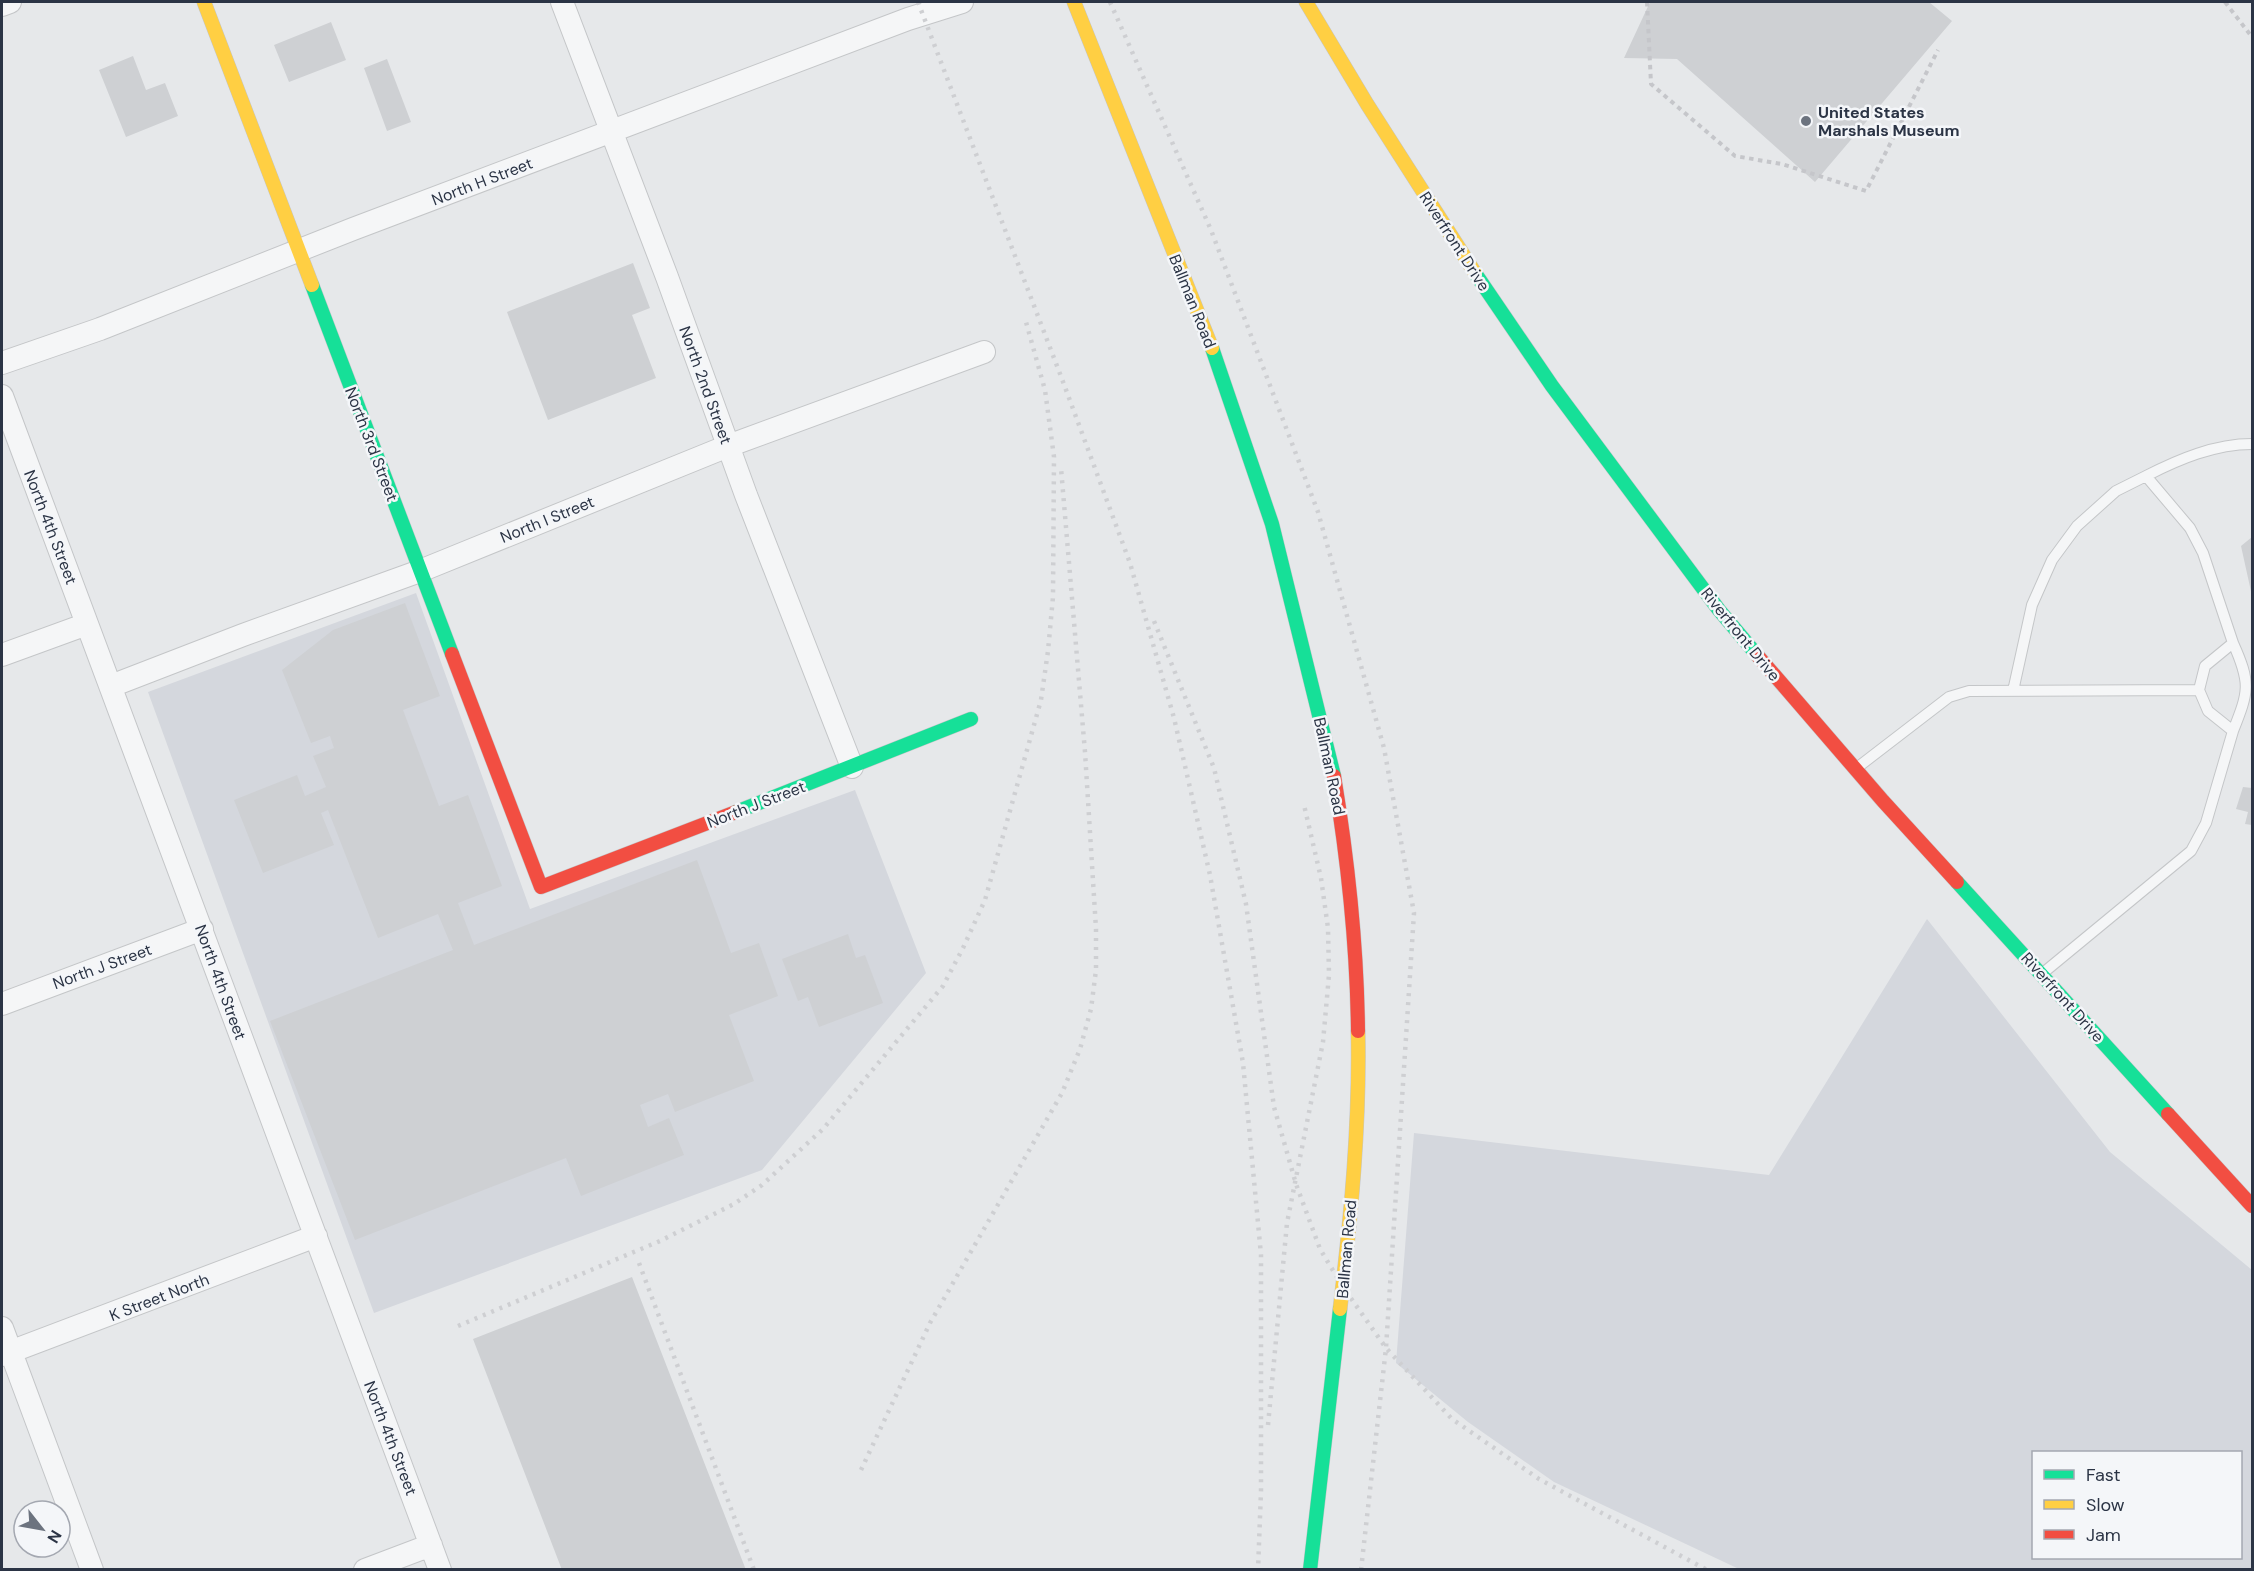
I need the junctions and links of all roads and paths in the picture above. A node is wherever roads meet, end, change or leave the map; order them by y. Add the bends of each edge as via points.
1 (10, 2) edge
2 (204, 2) edge
3 (562, 2) edge
4 (962, 2) edge
5 (1074, 2) edge
6 (1306, 2) edge
7 (1647, 2) edge
8 (2225, 2) edge
9 (2, 5) edge
10 (2253, 37) edge
11 (1938, 50) dead end
12 (611, 132) junction
13 (299, 251) junction
14 (984, 352) dead end
15 (2, 363) edge
16 (2, 396) edge
17 (2253, 444) edge
18 (728, 446) junction
19 (2146, 476) junction
20 (420, 572) junction
21 (87, 624) junction
22 (2233, 643) junction
23 (2, 655) edge
24 (111, 686) junction
25 (2199, 690) junction
26 (2013, 691) junction
27 (970, 719) dead end
28 (2233, 731) junction
29 (852, 767) junction
30 (1855, 769) junction
31 (541, 886) joint
32 (202, 929) junction
33 (2042, 974) junction
34 (2, 1004) edge
35 (2253, 1206) edge
36 (316, 1236) junction
37 (2, 1328) edge
38 (6, 1353) edge
39 (431, 1545) junction
40 (92, 1569) edge
41 (365, 1569) edge
42 (440, 1569) edge
43 (1310, 1569) edge

1 - 9 street
2 - 13 street, North 3rd Street
3 - 12 street, North 2nd Street
4 - 12 street, North H Street
5 - 43 street, Ballman Road via 1219,366 1265,503 1334,775 1345,842 1356,952 1359,1063 1343,1287
6 - 30 street, Riverfront Drive via 1468,263 1552,386 1719,610
7 - 11 path via 1651,84 1735,156 1782,164 1866,191
8 - 10 path
12 - 13 street, North H Street
12 - 18 street, North 2nd Street
13 - 15 street, North H Street
13 - 20 street, North 3rd Street
14 - 18 street, North I Street
16 - 21 street, North 4th Street
17 - 19 lane via 2208,450
18 - 20 street, North I Street
18 - 29 street, North 2nd Street
19 - 22 lane via 2190,528 2203,553
19 - 26 lane via 2116,491 2077,526 2052,560 2032,605
20 - 24 street, North I Street
20 - 31 street, North 3rd Street
21 - 23 street
21 - 24 street, North 4th Street
22 - 25 lane via 2205,666
22 - 28 lane via 2247,682 2245,700
24 - 32 street, North 4th Street
25 - 26 lane
25 - 28 lane via 2208,711
26 - 30 lane via 1969,691 1949,697
27 - 29 street, North J Street
28 - 33 lane via 2206,823 2191,851
29 - 31 street, North J Street
30 - 33 street, Riverfront Drive
32 - 34 street, North J Street
32 - 36 street, North 4th Street
33 - 35 street, Riverfront Drive
36 - 38 street, K Street North
36 - 39 street, North 4th Street
37 - 38 street
38 - 40 street
39 - 41 street
39 - 42 street, North 4th Street

